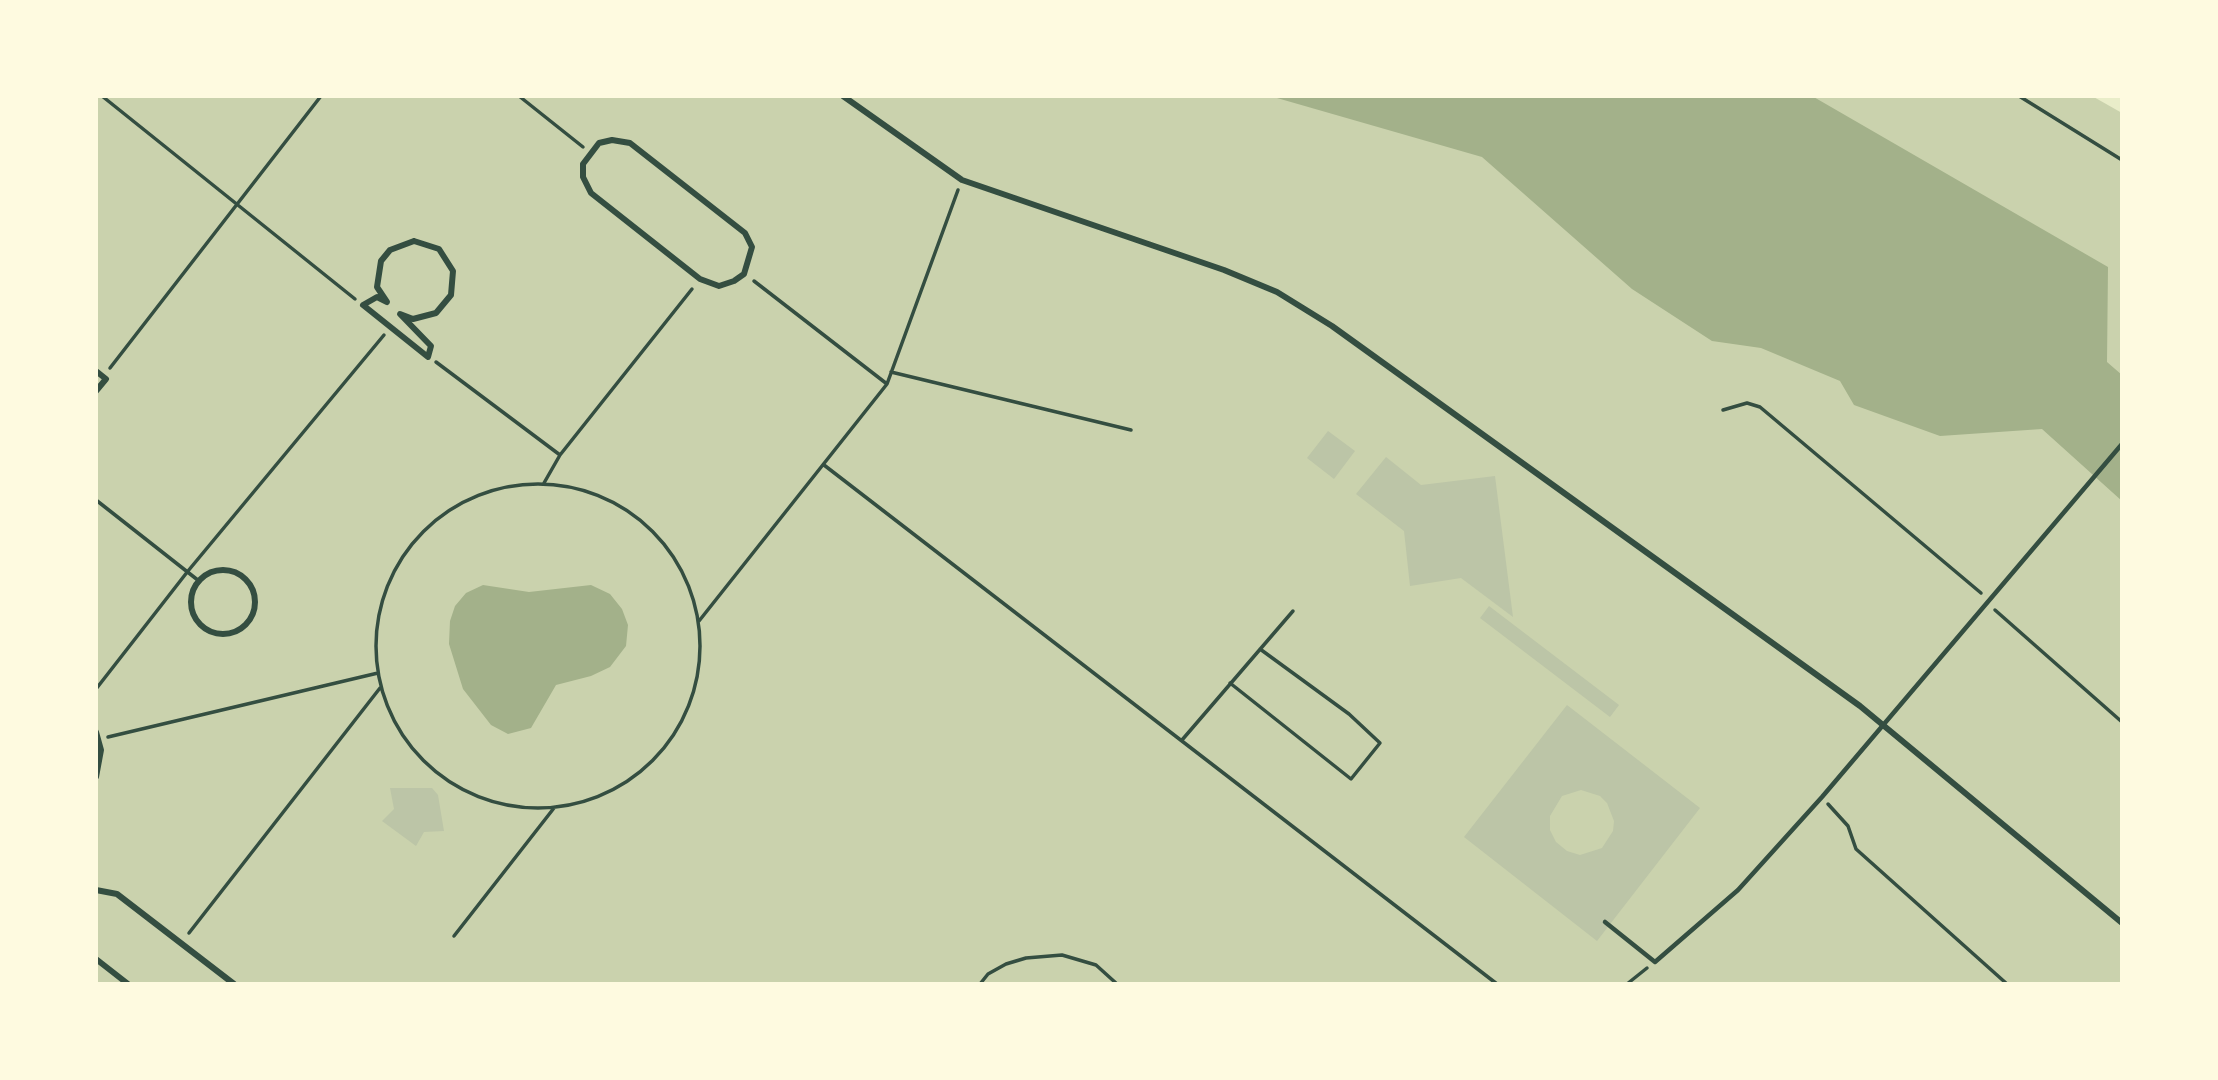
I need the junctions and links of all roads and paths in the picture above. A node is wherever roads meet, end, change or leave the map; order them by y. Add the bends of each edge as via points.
1 (102, 96) edge
2 (321, 96) edge
3 (519, 96) edge
4 (842, 96) edge
5 (2019, 96) edge
6 (590, 152) junction
7 (2122, 160) edge
8 (962, 180) junction
9 (238, 203) junction
10 (744, 274) junction
11 (700, 279) junction
12 (363, 305) junction
13 (390, 328) junction
14 (428, 357) junction
15 (96, 371) edge
16 (891, 372) junction
17 (103, 377) junction
18 (887, 384) junction
19 (96, 391) edge
20 (1723, 410) dead end
21 (1131, 430) dead end
22 (2122, 444) edge
23 (560, 456) junction
24 (824, 466) junction
25 (544, 483) junction
26 (96, 500) edge
27 (188, 571) junction
28 (199, 581) junction
29 (1986, 600) junction
30 (1293, 611) dead end
31 (699, 621) junction
32 (1260, 649) junction
33 (379, 673) junction
34 (1230, 682) junction
35 (381, 687) junction
36 (96, 689) edge
37 (2122, 722) edge
38 (1882, 724) junction
39 (98, 736) edge
40 (1182, 740) junction
41 (96, 776) edge
42 (1822, 797) junction
43 (554, 808) junction
44 (96, 890) edge
45 (1605, 922) dead end
46 (2122, 923) edge
47 (454, 936) dead end
48 (181, 943) junction
49 (96, 959) edge
50 (1655, 962) junction
51 (128, 984) edge
52 (234, 984) edge
53 (980, 984) edge
54 (1117, 984) edge
55 (1497, 984) edge
56 (1627, 984) edge
57 (2007, 984) edge

1 - 9 path
2 - 9 path
3 - 6 path
4 - 8 street
5 - 7 path
6 - 10 street via 612,139 629,143 745,233 751,247
6 - 11 street via 583,164 583,177 591,192
8 - 16 path
8 - 38 street via 1277,292 1332,326
9 - 12 path
9 - 17 path
10 - 11 street via 719,286
10 - 18 path
11 - 23 path
12 - 13 street
12 - 14 street via 377,296 387,302 377,287 377,274 390,250 414,241 439,249 453,271 454,283 445,305 425,318 400,314 431,346
13 - 14 street
13 - 27 path
14 - 23 path
15 - 17 street
16 - 18 path
16 - 21 path
17 - 19 street via 106,379
18 - 24 path
20 - 29 path via 1747,403 1760,407
22 - 29 lane
23 - 25 path
24 - 31 path
24 - 40 path
25 - 31 path via 598,495 644,524 679,567
25 - 33 path via 489,491 440,516 419,534 402,555 381,602 375,654
26 - 27 path
27 - 28 path
27 - 36 path
28 - 28 street via 190,604 198,623 216,634 237,632 245,626 252,617 255,596 244,577 224,569
29 - 37 path
29 - 38 lane
30 - 32 path
31 - 43 path via 698,674 681,727 644,768 620,786
32 - 34 path
32 - 34 path via 1349,714 1380,743 1351,779
33 - 35 path
33 - 39 path
34 - 40 path
35 - 43 path via 399,731 443,778 482,799
35 - 48 path
38 - 42 lane
38 - 46 street
39 - 41 street
40 - 55 path
42 - 50 lane via 1738,890
42 - 57 path via 1848,827 1856,849
43 - 47 path
44 - 48 street via 117,894
45 - 50 lane
48 - 52 street
49 - 51 street
50 - 56 path
53 - 54 path via 1006,964 1026,957 1062,955 1096,965

